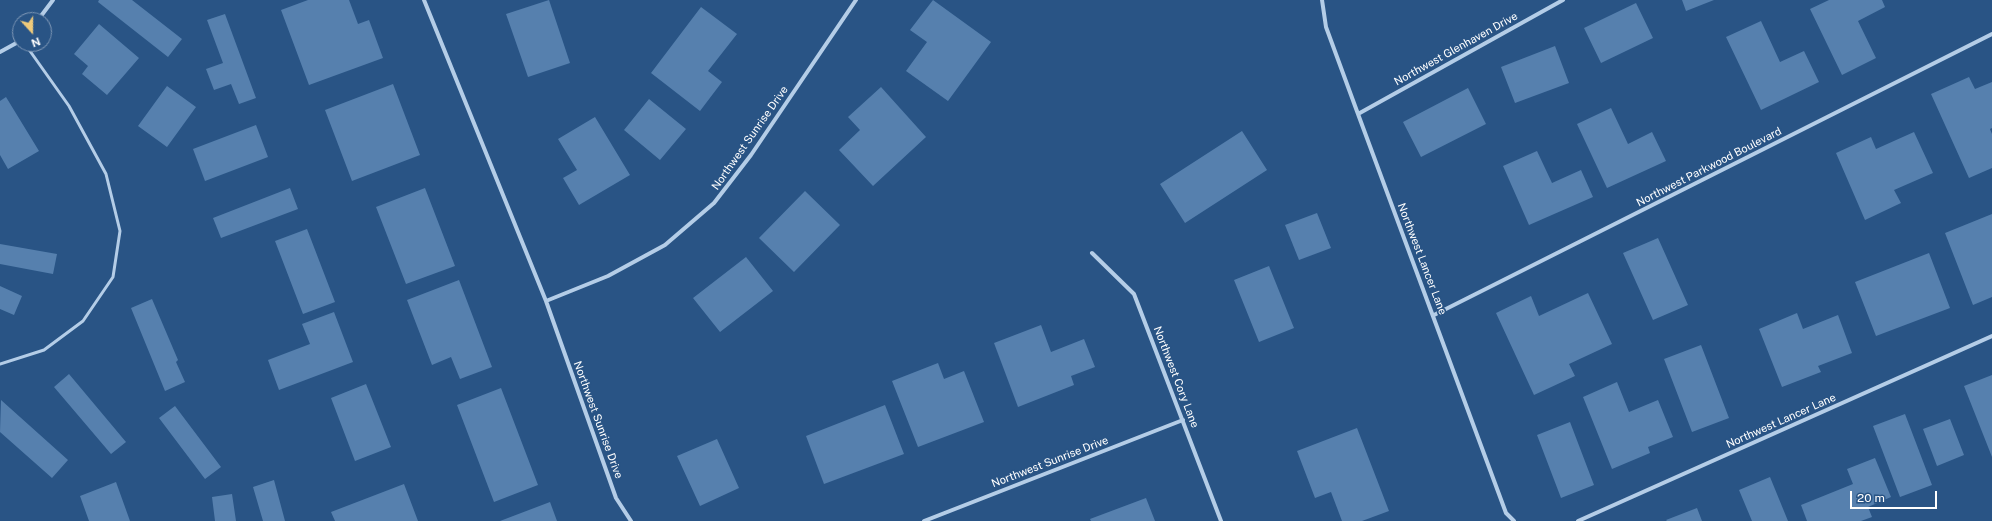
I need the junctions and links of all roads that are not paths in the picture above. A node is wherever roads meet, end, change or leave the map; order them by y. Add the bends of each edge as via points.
1 (53, 0) edge
2 (424, 0) edge
3 (856, 0) edge
4 (1322, 0) edge
5 (1563, 0) edge
6 (44, 12) edge
7 (1992, 34) edge
8 (12, 45) edge
9 (0, 52) edge
10 (31, 52) edge
11 (1358, 114) junction
12 (1092, 253) dead end
13 (546, 301) junction
14 (1434, 315) junction
15 (1992, 336) edge
16 (0, 364) edge
17 (1182, 420) junction
18 (631, 521) edge
19 (924, 521) edge
20 (1221, 521) edge
21 (1514, 521) edge
22 (1578, 521) edge

1 - 6 street
2 - 13 street, Northwest Sunrise Drive
3 - 13 street, Northwest Sunrise Drive via 752,155 714,204 665,245 608,276
4 - 11 street, Northwest Lancer Lane via 1326,27
5 - 11 street, Northwest Glenhaven Drive
7 - 14 street, Northwest Parkwood Boulevard
8 - 9 street
10 - 16 lane via 69,106 106,174 120,231 114,277 83,321 44,350
11 - 14 street, Northwest Lancer Lane
12 - 17 street, Northwest Cory Lane via 1134,294
13 - 18 street, Northwest Sunrise Drive via 616,498
14 - 21 street, Northwest Lancer Lane via 1506,513
15 - 22 street, Northwest Lancer Lane
17 - 19 street, Northwest Sunrise Drive
17 - 20 street, Northwest Cory Lane

